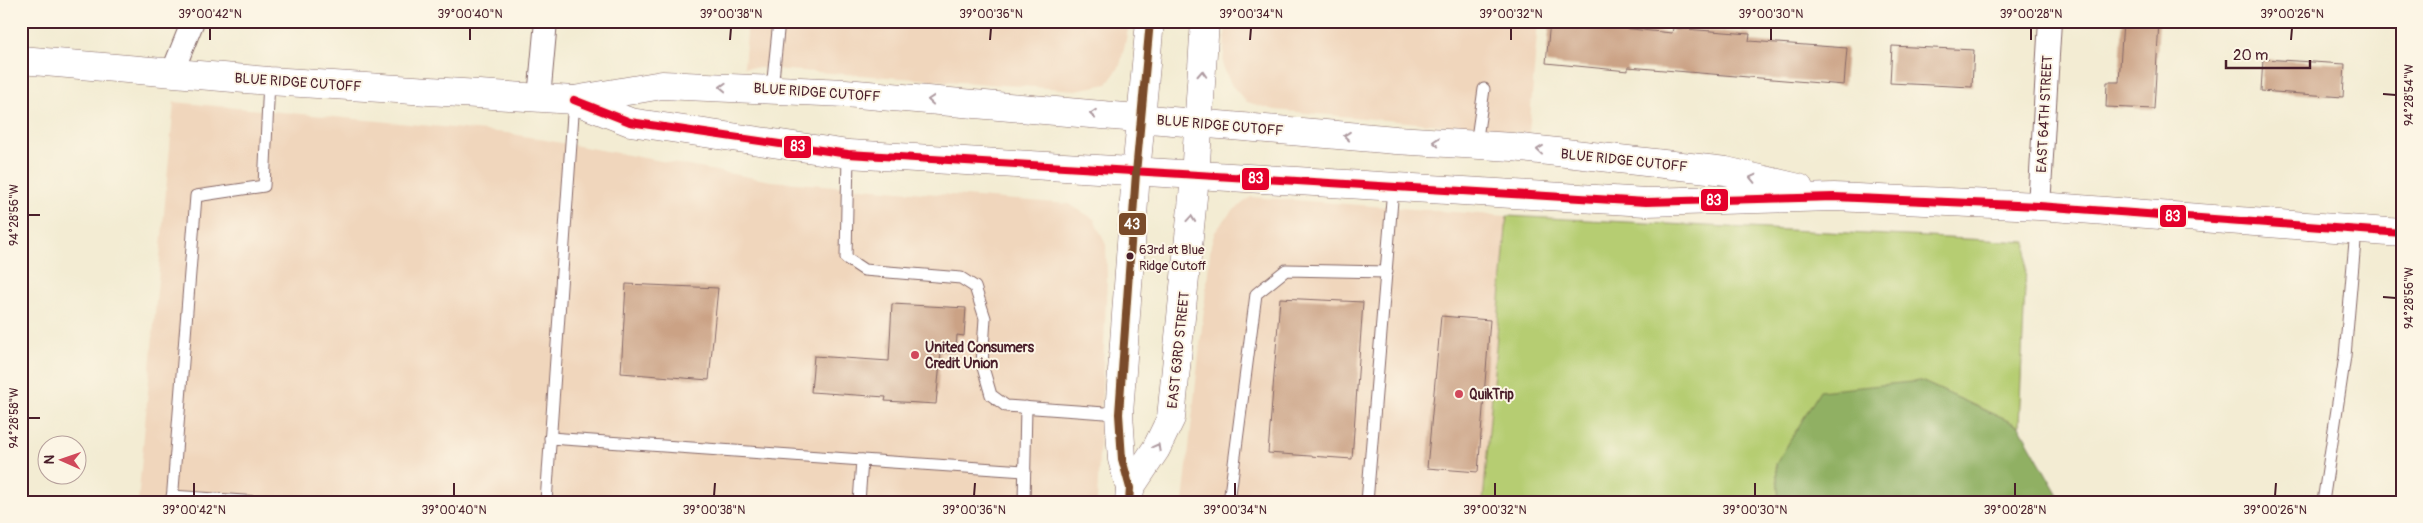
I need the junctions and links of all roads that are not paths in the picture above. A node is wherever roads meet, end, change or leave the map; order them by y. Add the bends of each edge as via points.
1 (193, 21) edge
2 (546, 21) edge
3 (779, 21) edge
4 (1150, 21) edge
5 (1205, 21) edge
6 (2050, 21) edge
7 (21, 60) edge
8 (172, 73) junction
9 (269, 81) junction
10 (772, 88) junction
11 (1484, 89) dead end
12 (539, 98) junction
13 (574, 100) junction
14 (1142, 119) junction
15 (1199, 123) junction
16 (1476, 144) junction
17 (848, 154) junction
18 (1136, 173) junction
19 (1195, 177) junction
20 (1394, 188) junction
21 (1834, 197) junction
22 (2039, 206) junction
23 (2356, 230) junction
24 (2402, 233) edge
25 (1387, 272) junction
26 (1026, 407) junction
27 (1119, 414) junction
28 (550, 438) junction
29 (862, 460) junction
30 (1025, 471) junction
31 (1130, 495) edge
32 (172, 499) edge
33 (258, 502) edge
34 (546, 502) edge
35 (859, 502) edge
36 (1024, 502) edge
37 (1228, 502) edge
38 (1367, 502) edge
39 (2322, 502) edge

1 - 8 street
2 - 12 street
3 - 10 lane
4 - 14 main road, EAST 63RD STREET
15 -> 5 main road, EAST 63RD STREET
6 - 22 street, EAST 64TH STREET
7 - 8 main road, BLUE RIDGE CUTOFF
8 - 9 main road, BLUE RIDGE CUTOFF
9 - 12 main road, BLUE RIDGE CUTOFF
9 - 32 lane via 264,186 196,196
10 -> 13 main road, BLUE RIDGE CUTOFF via 662,85
14 -> 10 main road, BLUE RIDGE CUTOFF
11 - 16 lane
12 - 13 main road, BLUE RIDGE CUTOFF
13 - 17 main road, BLUE RIDGE CUTOFF via 630,122
13 - 28 lane
14 - 15 main road, BLUE RIDGE CUTOFF
14 - 18 main road, EAST 63RD STREET
16 -> 15 main road, BLUE RIDGE CUTOFF
15 - 19 main road, EAST 63RD STREET
21 -> 16 main road, BLUE RIDGE CUTOFF via 1726,171
17 - 18 main road, BLUE RIDGE CUTOFF
17 - 26 lane via 846,258 864,270 961,278 975,287 985,318 982,364 991,395 1006,406
18 - 19 main road, BLUE RIDGE CUTOFF
18 - 27 main road, EAST 63RD STREET
19 - 20 main road, BLUE RIDGE CUTOFF
31 -> 19 main road, EAST 63RD STREET via 1171,418
20 - 21 main road, BLUE RIDGE CUTOFF via 1646,202
20 - 25 lane
21 - 22 main road, BLUE RIDGE CUTOFF
22 - 23 main road, BLUE RIDGE CUTOFF
23 - 24 main road, BLUE RIDGE CUTOFF
23 - 39 lane via 2345,356
25 - 37 lane via 1286,270 1256,294
25 - 38 lane
26 - 27 lane
26 - 30 lane
27 - 31 main road, EAST 63RD STREET via 1122,459
28 - 29 lane
28 - 34 lane
29 - 30 lane
29 - 35 lane
30 - 36 lane
32 - 33 lane

